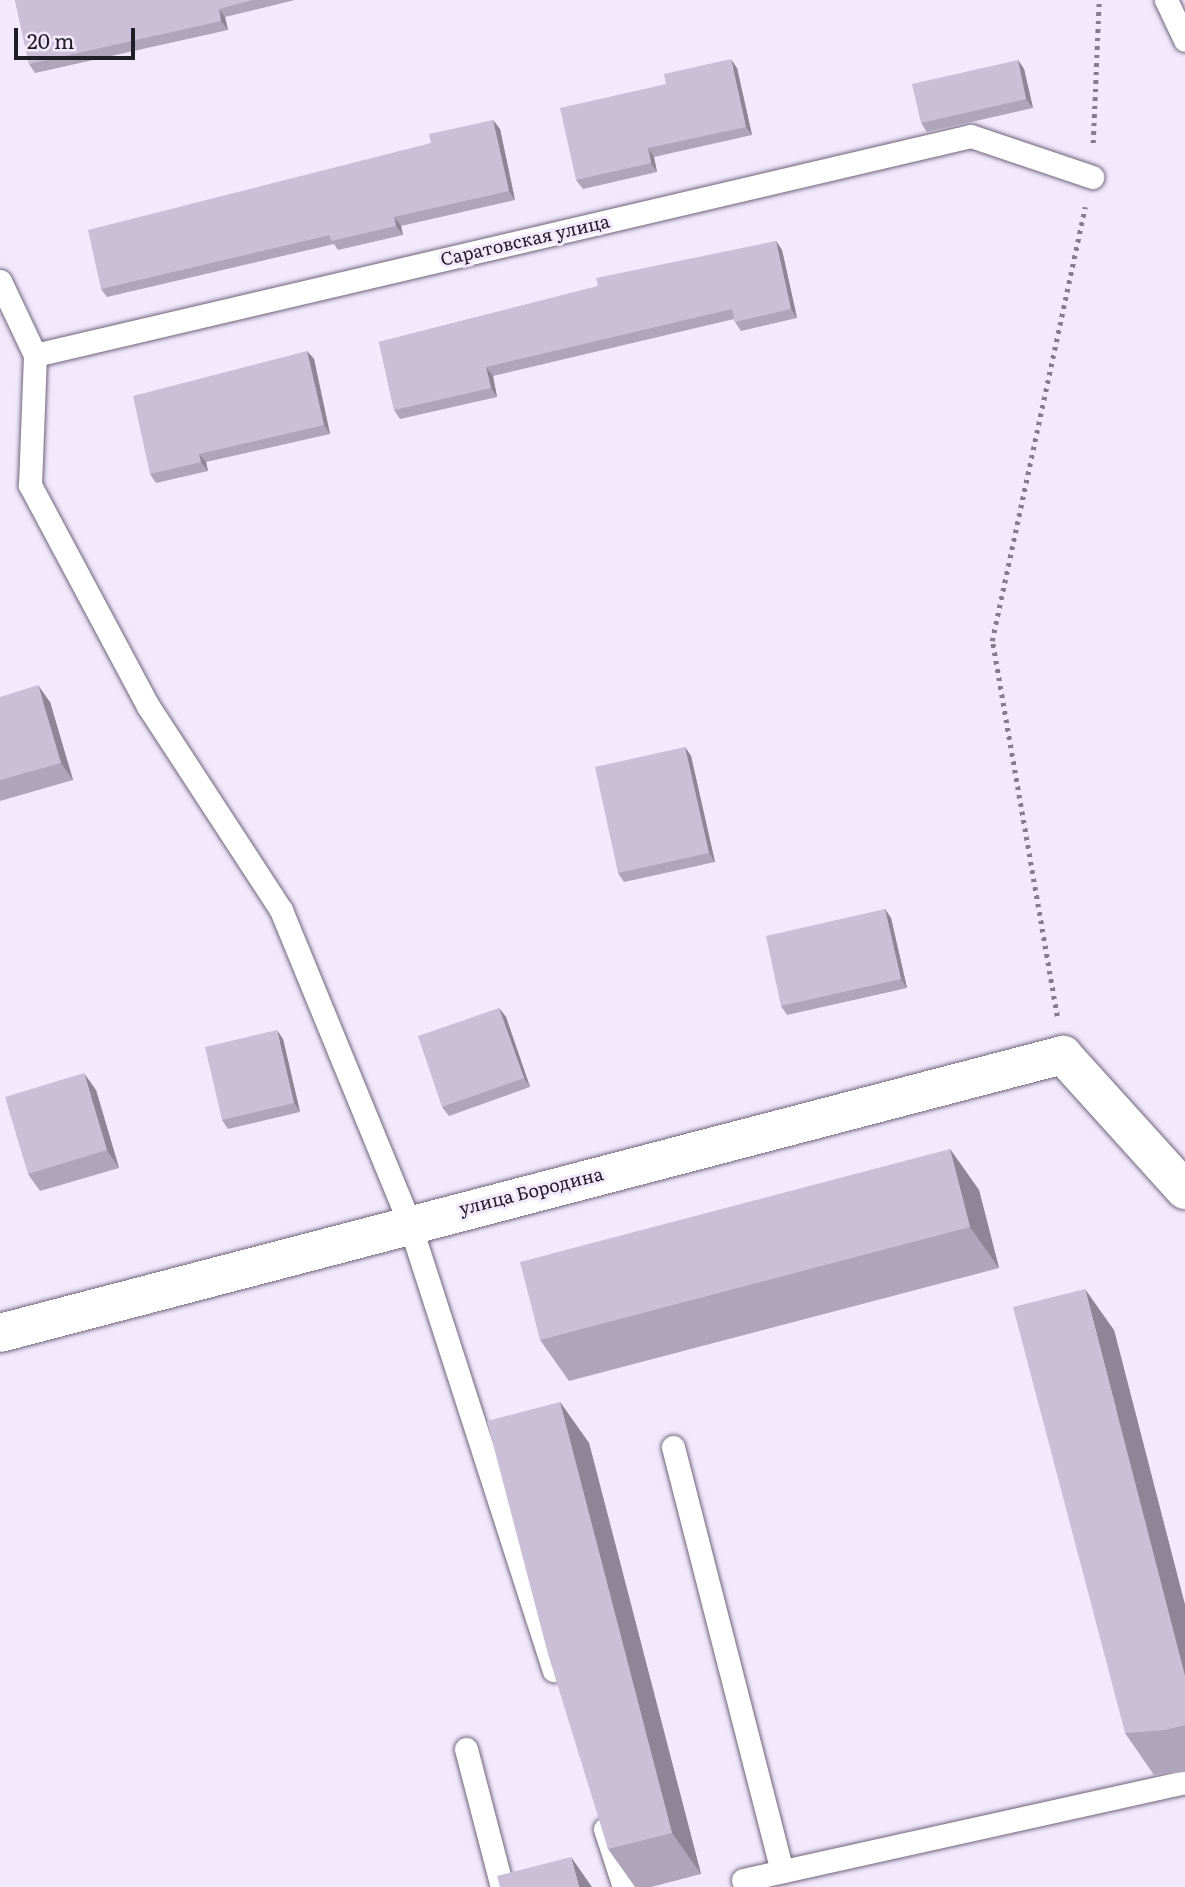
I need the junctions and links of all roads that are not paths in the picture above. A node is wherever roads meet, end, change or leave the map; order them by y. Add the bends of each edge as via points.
1 (1166, 0) edge
2 (1185, 40) edge
3 (1092, 177) road end
4 (0, 281) edge
5 (35, 355) junction
6 (1185, 1190) edge
7 (409, 1222) junction
8 (0, 1333) edge
9 (673, 1447) dead end
10 (559, 1688) edge
11 (466, 1749) dead end
12 (1185, 1782) edge
13 (598, 1807) edge
14 (782, 1871) junction
15 (743, 1880) dead end
16 (502, 1887) edge
17 (624, 1887) edge

1 - 2 lane
3 - 5 lane, Саратовская улица via 971,136
4 - 5 lane
5 - 7 lane via 30,485 148,706 281,910
6 - 7 street, улица Бородина via 1063,1055
7 - 8 street, улица Бородина
7 - 10 lane
9 - 14 lane
11 - 16 lane
12 - 14 lane
13 - 17 lane
14 - 15 lane

